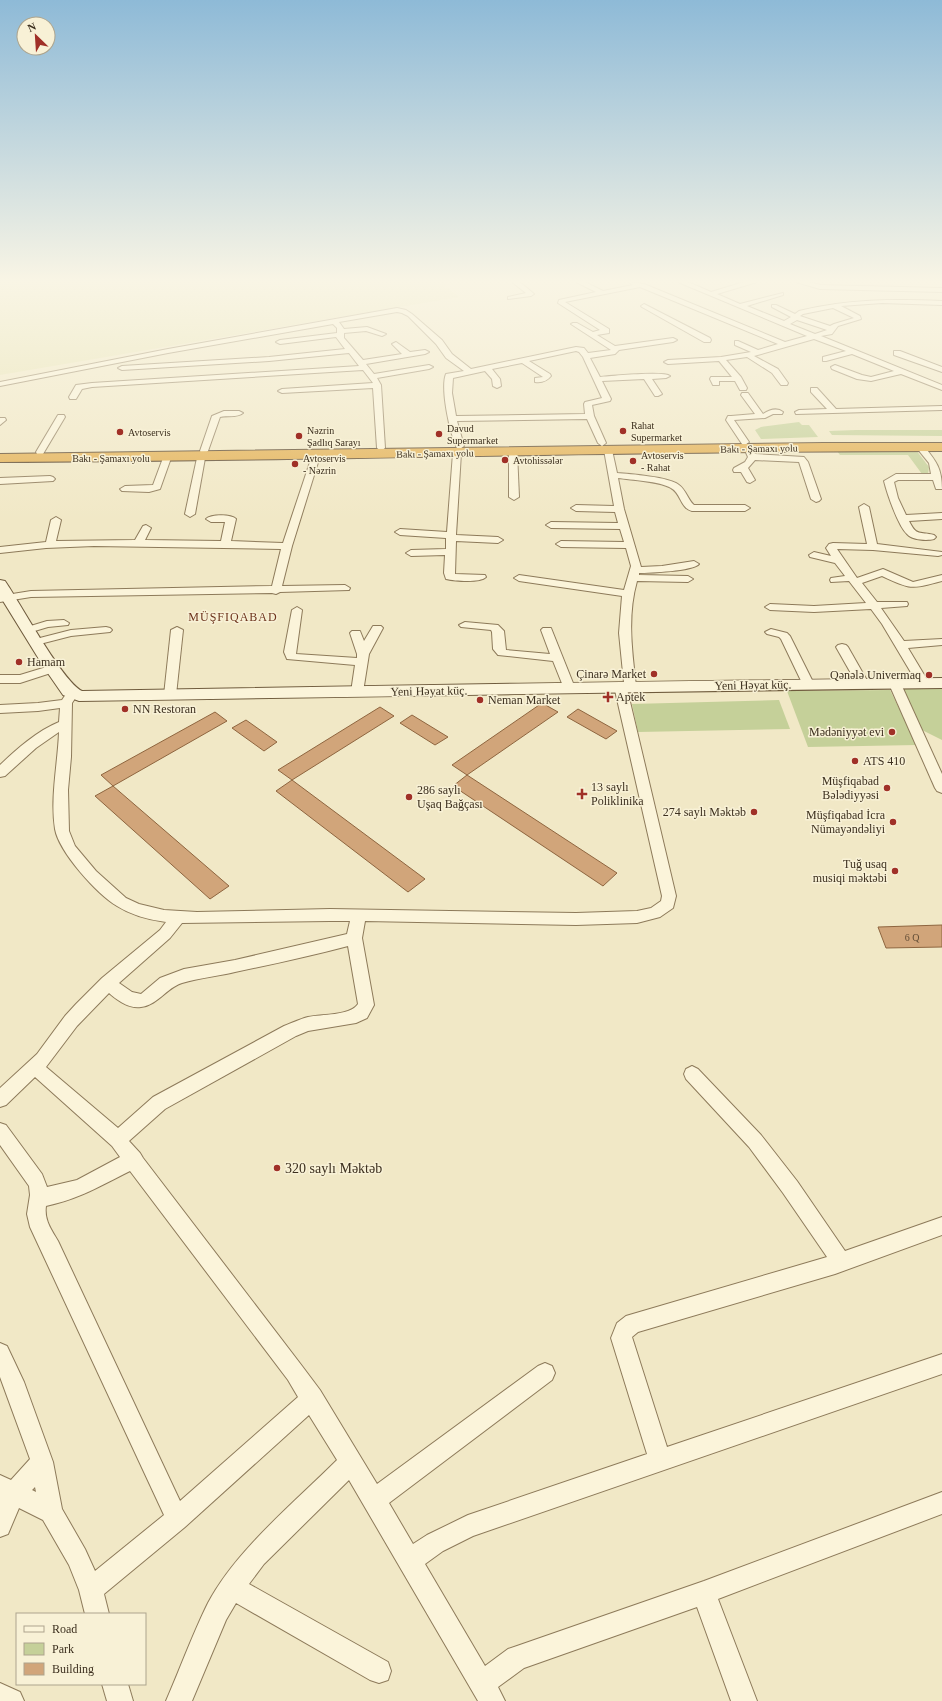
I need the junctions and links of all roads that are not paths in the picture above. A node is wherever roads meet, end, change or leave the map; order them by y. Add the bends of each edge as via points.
1 (115, 361) edge
2 (219, 361) edge
3 (359, 361) edge
4 (377, 361) edge
5 (456, 361) edge
6 (522, 361) edge
7 (524, 361) edge
8 (589, 361) edge
9 (679, 361) edge
10 (722, 361) edge
11 (759, 361) edge
12 (874, 361) edge
13 (909, 361) edge
14 (917, 361) edge
15 (668, 362) dead end
16 (362, 365) junction
17 (429, 367) dead end
18 (835, 367) dead end
19 (122, 368) dead end
20 (487, 368) junction
21 (890, 368) junction
22 (942, 370) edge
23 (469, 371) junction
24 (901, 372) junction
25 (373, 376) junction
26 (646, 376) junction
27 (666, 376) dead end
28 (597, 379) junction
29 (738, 379) junction
30 (538, 380) dead end
31 (716, 383) dead end
32 (784, 383) dead end
33 (0, 384) edge
34 (377, 385) junction
35 (497, 386) dead end
36 (942, 388) edge
37 (814, 390) dead end
38 (282, 391) dead end
39 (658, 394) dead end
40 (73, 398) dead end
41 (942, 408) edge
42 (833, 410) junction
43 (779, 412) dead end
44 (799, 412) dead end
45 (239, 413) dead end
46 (590, 416) junction
47 (760, 416) junction
48 (61, 417) dead end
49 (454, 419) junction
50 (942, 440) edge
51 (605, 447) junction
52 (920, 447) junction
53 (942, 447) edge
54 (381, 448) junction
55 (748, 449) junction
56 (459, 450) junction
57 (0, 452) edge
58 (40, 452) junction
59 (513, 452) junction
60 (203, 454) junction
61 (316, 456) junction
62 (0, 458) edge
63 (168, 458) junction
64 (937, 464) edge
65 (613, 476) junction
66 (936, 478) junction
67 (50, 479) dead end
68 (750, 480) dead end
69 (0, 481) edge
70 (939, 487) dead end
71 (125, 489) dead end
72 (514, 497) dead end
73 (816, 499) dead end
74 (864, 507) dead end
75 (576, 508) dead end
76 (745, 508) dead end
77 (619, 509) junction
78 (190, 514) dead end
79 (942, 516) edge
80 (903, 518) junction
81 (211, 519) dead end
82 (56, 520) dead end
83 (551, 525) dead end
84 (623, 526) junction
85 (146, 528) dead end
86 (400, 532) dead end
87 (450, 536) junction
88 (931, 537) dead end
89 (498, 540) dead end
90 (139, 543) junction
91 (50, 544) junction
92 (225, 544) junction
93 (561, 544) dead end
94 (630, 545) junction
95 (287, 546) junction
96 (873, 547) junction
97 (0, 550) edge
98 (411, 552) dead end
99 (449, 552) junction
100 (938, 553) dead end
101 (814, 555) dead end
102 (839, 561) junction
103 (694, 564) dead end
104 (634, 574) junction
105 (481, 577) dead end
106 (518, 578) dead end
107 (942, 578) edge
108 (688, 579) dead end
109 (835, 580) dead end
110 (853, 580) junction
111 (345, 588) dead end
112 (276, 591) junction
113 (3, 593) edge
114 (628, 594) junction
115 (903, 604) dead end
116 (770, 607) dead end
117 (875, 607) junction
118 (297, 610) dead end
119 (64, 622) dead end
120 (465, 625) dead end
121 (377, 628) dead end
122 (106, 630) dead end
123 (177, 630) dead end
124 (547, 630) dead end
125 (771, 632) dead end
126 (356, 633) dead end
127 (32, 636) junction
128 (942, 642) edge
129 (900, 645) junction
130 (842, 647) dead end
131 (362, 658) junction
132 (558, 658) junction
133 (53, 669) junction
134 (0, 679) edge
135 (923, 683) junction
136 (942, 683) edge
137 (808, 684) junction
138 (863, 684) junction
139 (895, 684) junction
140 (625, 686) junction
141 (569, 688) junction
142 (357, 692) junction
143 (170, 695) junction
144 (69, 698) junction
145 (0, 709) edge
146 (66, 724) junction
147 (14, 759) junction
148 (0, 760) edge
149 (0, 773) edge
150 (942, 788) edge
151 (359, 916) junction
152 (178, 917) junction
153 (354, 938) junction
154 (108, 983) junction
155 (35, 1067) junction
156 (692, 1074) dead end
157 (0, 1099) edge
158 (0, 1131) edge
159 (118, 1140) junction
160 (134, 1159) junction
161 (39, 1198) junction
162 (942, 1226) edge
163 (841, 1261) junction
164 (0, 1353) edge
165 (942, 1364) edge
166 (544, 1373) dead end
167 (312, 1398) junction
168 (660, 1459) junction
169 (42, 1462) junction
170 (351, 1462) junction
171 (7, 1490) edge
172 (374, 1500) junction
173 (942, 1503) edge
174 (51, 1512) junction
175 (177, 1519) junction
176 (0, 1526) edge
177 (409, 1561) junction
178 (232, 1587) junction
179 (91, 1590) junction
180 (704, 1593) junction
181 (97, 1613) edge
182 (379, 1671) dead end
183 (116, 1685) edge
184 (487, 1693) edge
185 (0, 1696) edge
186 (11, 1701) edge
187 (120, 1701) edge
188 (179, 1701) edge
189 (744, 1701) edge

1 - 33 street
2 - 19 street
3 - 16 street
4 - 16 street
5 - 23 street
6 - 20 street
7 - 30 street via 547,376
8 - 28 street
9 - 15 street
10 - 29 street
11 - 32 street via 775,371
12 - 21 street
13 - 21 street
14 - 22 street
16 - 25 street
16 - 40 street via 92,385 79,388
17 - 25 street
18 - 24 street via 870,379
20 - 23 street
20 - 35 street via 496,380
21 - 24 street
23 - 49 street via 449,376 450,411
24 - 36 street
25 - 34 street
26 - 27 street
26 - 28 street
26 - 39 street
28 - 46 street via 607,398 588,404
29 - 31 street via 714,379
29 - 47 street
34 - 38 street
34 - 54 street
37 - 42 street
41 - 42 street
42 - 44 street
43 - 47 street
45 - 60 street via 216,416
46 - 49 street
46 - 51 street
47 - 55 street via 730,420
48 - 58 street
49 - 56 street
50 - 55 highway, Bakı - Şamaxı yolu
51 - 55 highway, Bakı - Şamaxı yolu
51 - 56 highway, Bakı - Şamaxı yolu
51 - 59 highway, Bakı - Şamaxı yolu
51 - 65 street
52 - 53 highway, Bakı - Şamaxı yolu
52 - 55 highway, Bakı - Şamaxı yolu
52 - 64 street
54 - 56 highway, Bakı - Şamaxı yolu
54 - 60 highway, Bakı - Şamaxı yolu
55 - 68 street via 751,462 740,468
55 - 73 street via 802,459
56 - 59 highway, Bakı - Şamaxı yolu
56 - 61 highway, Bakı - Şamaxı yolu
56 - 87 street
57 - 58 highway, Bakı - Şamaxı yolu
58 - 60 highway, Bakı - Şamaxı yolu
59 - 72 street
60 - 61 highway, Bakı - Şamaxı yolu
60 - 63 highway, Bakı - Şamaxı yolu
60 - 78 street
61 - 95 street
62 - 63 highway, Bakı - Şamaxı yolu
63 - 71 street via 157,487
64 - 66 street
65 - 76 street via 642,478 673,485 679,489 688,506 692,508
65 - 77 street
66 - 70 street
66 - 80 street via 896,477 889,481 893,498
67 - 69 street
74 - 96 street
75 - 77 street
77 - 84 street
79 - 80 street
80 - 88 street via 910,532
81 - 92 street via 231,519
82 - 91 street
83 - 84 street
84 - 94 street
85 - 90 street
86 - 87 street
87 - 89 street
87 - 99 street
90 - 91 street
90 - 92 street
91 - 97 street
92 - 95 street
93 - 94 street
94 - 104 street via 635,561
95 - 112 street
96 - 100 street
96 - 102 street via 833,546
98 - 99 street
99 - 105 street via 450,576
101 - 102 street
102 - 110 street
103 - 104 street
104 - 108 street
104 - 114 street
106 - 114 street
107 - 110 street via 913,585 884,572
109 - 110 street
110 - 117 street
111 - 112 street
112 - 113 street
113 - 127 street
114 - 140 street
115 - 117 street
116 - 117 street via 814,610
117 - 129 street
118 - 131 street via 291,657
119 - 127 street via 47,624
120 - 132 street via 494,627 498,631 499,649 502,653
121 - 131 street
122 - 127 street via 81,630
123 - 143 street
124 - 132 street
125 - 137 street via 786,638
126 - 131 street
127 - 133 street
128 - 129 street
129 - 135 street
130 - 138 street
131 - 142 street
132 - 141 street
133 - 134 street via 24,678
133 - 144 street
135 - 136 street, Yeni Həyat küç.
135 - 139 street, Yeni Həyat küç.
137 - 138 street, Yeni Həyat küç.
137 - 140 street, Yeni Həyat küç.
138 - 139 street, Yeni Həyat küç.
139 - 150 street
140 - 141 street, Yeni Həyat küç.
140 - 151 street via 669,896 668,904 655,913 612,918
141 - 142 street, Yeni Həyat küç.
142 - 143 street, Yeni Həyat küç.
143 - 144 street, Yeni Həyat küç.
144 - 145 street via 38,707
144 - 146 street
146 - 147 street via 52,729
146 - 152 street via 61,823 69,848 91,874 121,902 150,913
147 - 148 street
147 - 149 street
151 - 152 street
151 - 153 street
152 - 154 street via 155,944
153 - 154 street via 308,951 169,981 149,998 141,1001 131,1000
153 - 159 street via 366,1005 361,1013 350,1018 307,1024 290,1031 159,1103
154 - 155 street via 71,1021
155 - 157 street
155 - 159 street
156 - 163 street via 755,1141
158 - 161 street via 36,1180 40,1189
159 - 160 street
160 - 161 street via 83,1186
160 - 167 street
161 - 175 street via 36,1212 38,1224
162 - 163 street
163 - 168 street via 633,1322 624,1330 621,1338
164 - 169 street
165 - 168 street
166 - 172 street
167 - 170 street
167 - 175 street
168 - 177 street via 468,1526 435,1543
169 - 171 street
169 - 174 street
170 - 172 street
170 - 178 street via 256,1556
171 - 174 street
171 - 176 street
172 - 177 street
173 - 180 street
174 - 179 street via 77,1557
175 - 179 street
177 - 184 street
178 - 182 street
178 - 188 street via 217,1611
179 - 181 street
180 - 184 street via 517,1658
180 - 189 street
183 - 187 street
185 - 186 street

